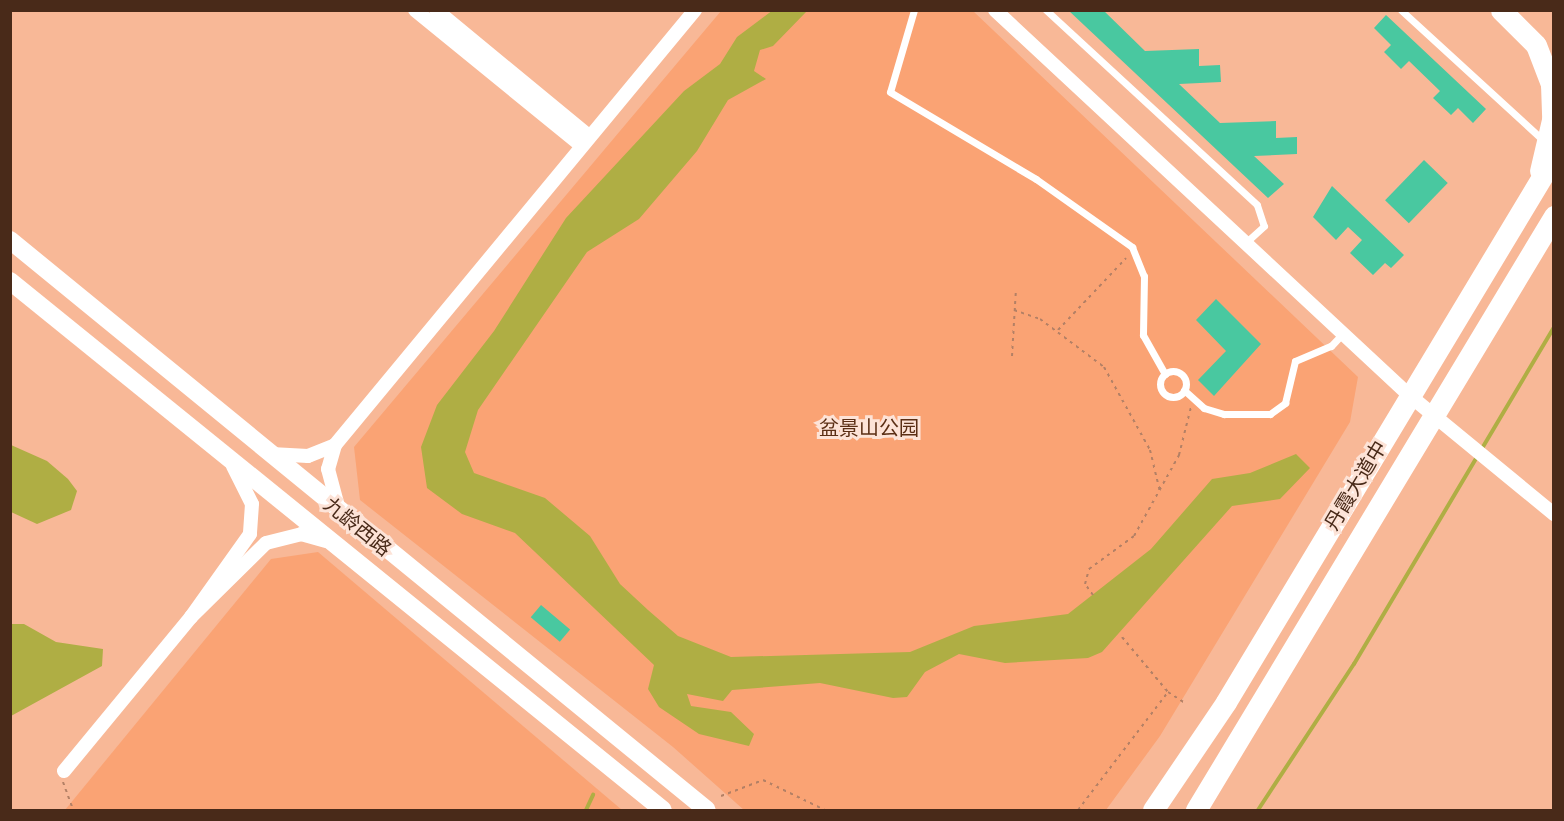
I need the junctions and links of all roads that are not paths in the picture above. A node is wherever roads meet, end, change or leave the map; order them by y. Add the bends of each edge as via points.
1 (415, 10) edge
2 (436, 10) edge
3 (695, 10) edge
4 (914, 10) edge
5 (995, 10) edge
6 (1046, 10) edge
7 (1401, 10) edge
8 (1501, 10) edge
9 (1517, 10) edge
10 (1554, 44) edge
11 (586, 141) junction
12 (1552, 150) edge
13 (1554, 216) edge
14 (10, 240) edge
15 (1246, 242) junction
16 (10, 281) edge
17 (1342, 334) junction
18 (1165, 374) junction
19 (1184, 390) junction
20 (1409, 395) junction
21 (1433, 416) junction
22 (335, 445) junction
23 (270, 454) junction
24 (227, 456) junction
25 (342, 514) junction
26 (1554, 514) edge
27 (341, 548) junction
28 (191, 617) junction
29 (64, 771) road end
30 (663, 810) edge
31 (707, 810) edge
32 (1153, 810) edge
33 (1196, 810) edge

1 - 11 street
2 - 11 street
3 - 11 street
4 - 18 lane via 890,92 1036,179 1134,249 1144,276 1143,335
5 - 15 street
6 - 15 lane via 1257,205 1264,226
7 - 12 lane
8 - 12 main road via 1543,56 1553,99
9 - 10 main road
11 - 22 street
12 - 20 main road, 丹霞大道中 via 1534,188
13 - 21 main road, 丹霞大道中
14 - 23 main road, 九龄西路
15 - 17 street
16 - 24 main road, 九龄西路
17 - 19 lane via 1331,346 1295,361 1285,403 1270,414 1224,414 1190,398
17 - 20 street
18 - 19 lane via 1182,376
18 - 19 lane via 1160,383 1164,394 1175,397
20 - 21 street
20 - 32 main road, 丹霞大道中 via 1226,702
21 - 26 street
21 - 33 main road, 丹霞大道中
22 - 23 street via 308,456
22 - 25 street via 329,480
23 - 25 main road, 九龄西路
24 - 27 main road, 九龄西路
24 - 28 street via 252,504 250,534
25 - 31 main road, 九龄西路
27 - 28 street via 313,536 282,535 266,543
27 - 30 main road, 九龄西路
28 - 29 street

